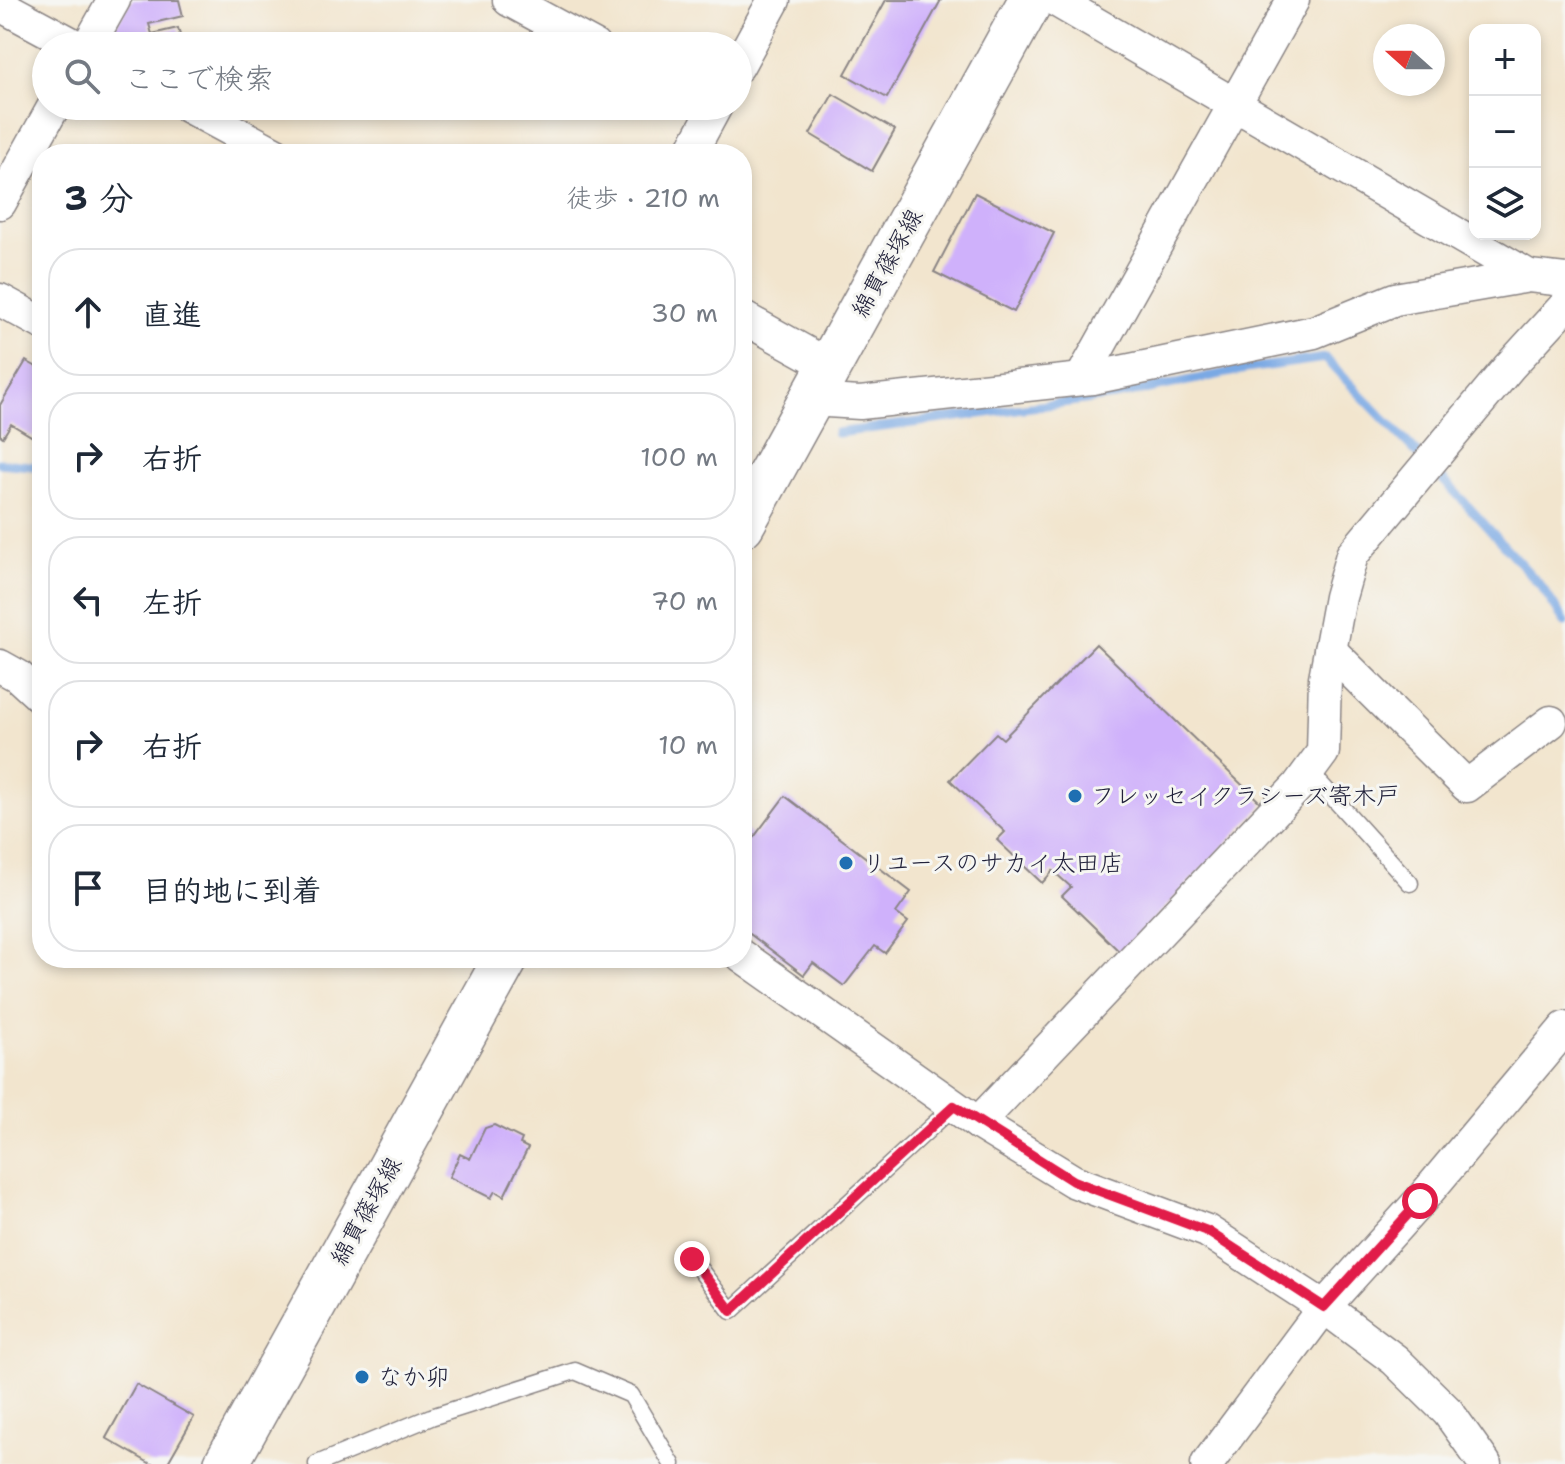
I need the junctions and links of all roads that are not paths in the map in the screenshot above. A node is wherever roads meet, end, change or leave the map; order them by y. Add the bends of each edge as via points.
1 (114, 0) edge
2 (509, 0) edge
3 (774, 0) edge
4 (1031, 0) edge
5 (1055, 0) edge
6 (1293, 0) edge
7 (0, 5) edge
8 (50, 32) edge
9 (96, 32) edge
10 (568, 32) edge
11 (752, 40) edge
12 (1234, 104) junction
13 (46, 120) edge
14 (213, 120) edge
15 (706, 120) edge
16 (33, 144) edge
17 (257, 144) edge
18 (695, 144) edge
19 (32, 146) edge
20 (0, 203) edge
21 (1529, 276) junction
22 (1565, 280) edge
23 (0, 300) edge
24 (1565, 306) edge
25 (32, 318) edge
26 (752, 325) edge
27 (1081, 379) junction
28 (820, 383) junction
29 (752, 507) edge
30 (1330, 650) junction
31 (0, 666) edge
32 (32, 689) edge
33 (1551, 722) dead end
34 (1309, 771) junction
35 (1410, 883) dead end
36 (752, 963) edge
37 (500, 968) edge
38 (1565, 1028) edge
39 (966, 1114) junction
40 (692, 1259) dead end
41 (1324, 1307) junction
42 (226, 1464) edge
43 (317, 1464) edge
44 (672, 1464) edge
45 (1207, 1464) edge
46 (1485, 1464) edge

1 - 9 street
2 - 10 street
3 - 11 street
4 - 28 main road, 綿貫篠塚線
5 - 12 street
6 - 12 street
7 - 8 street
12 - 21 street
12 - 27 street
13 - 16 street
14 - 17 street
15 - 18 street
19 - 20 street
21 - 22 street
21 - 27 street via 1395,299 1314,332
23 - 25 street
24 - 30 street via 1352,555
26 - 28 street
27 - 28 street via 860,403
28 - 29 main road, 綿貫篠塚線
30 - 33 street via 1467,786
30 - 34 street via 1323,752
31 - 32 street
34 - 35 lane
34 - 39 street
36 - 39 street
37 - 42 main road, 綿貫篠塚線
38 - 41 street
39 - 40 lane via 731,1311
39 - 41 street via 1073,1181 1207,1231
41 - 45 street
41 - 46 street via 1395,1360 1448,1412
43 - 44 lane via 431,1417 575,1371 631,1395

